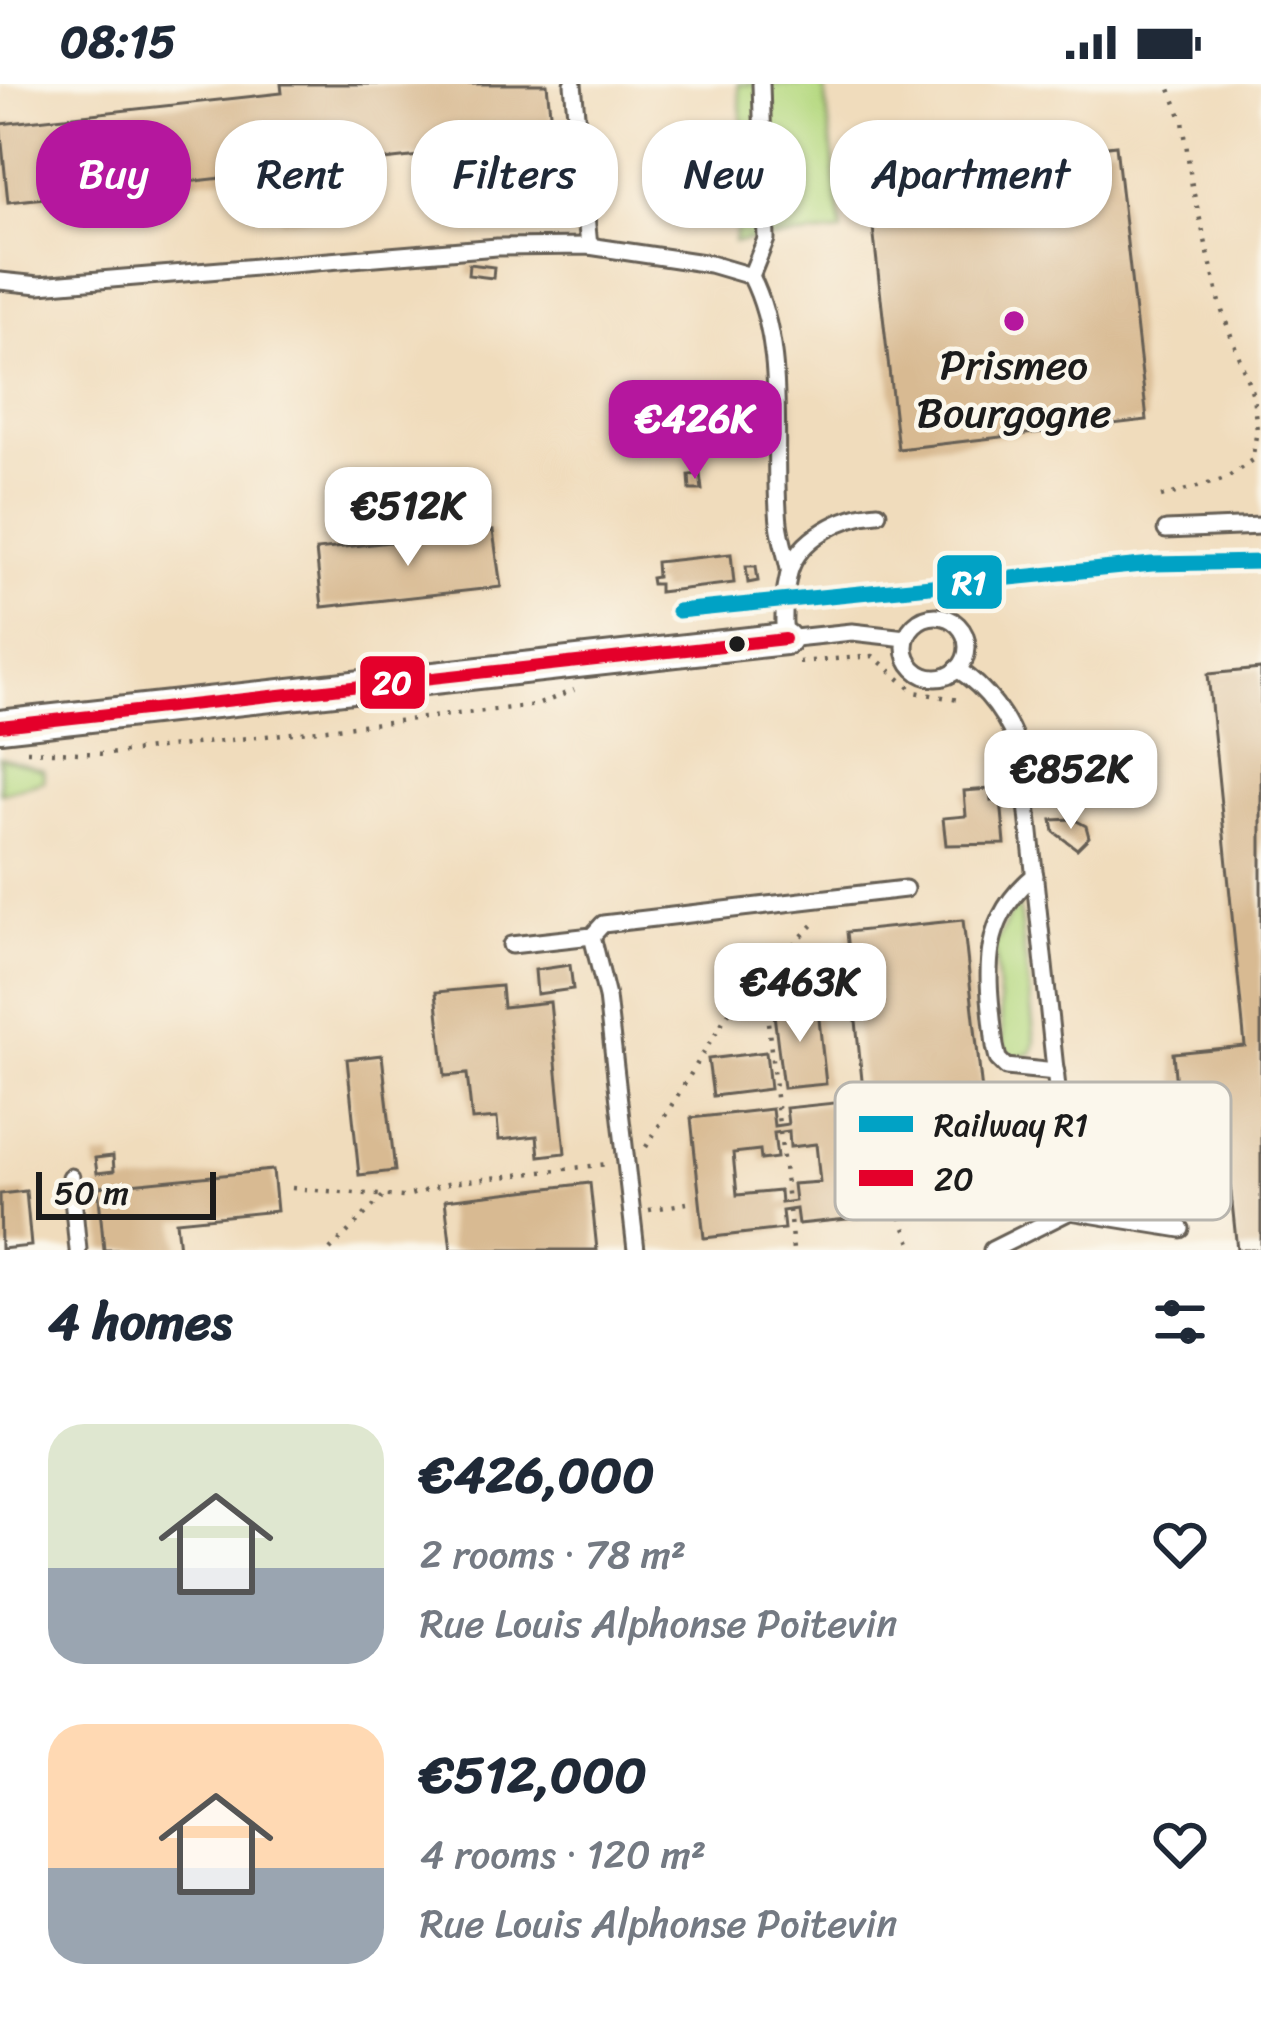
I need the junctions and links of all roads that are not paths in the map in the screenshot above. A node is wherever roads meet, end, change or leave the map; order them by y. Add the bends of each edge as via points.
1 (573, 84) edge
2 (761, 84) edge
3 (589, 246) junction
4 (751, 276) junction
5 (0, 281) edge
6 (878, 513) dead end
7 (1261, 526) edge
8 (1166, 530) dead end
9 (789, 569) junction
10 (906, 638) junction
11 (793, 651) junction
12 (957, 669) junction
13 (1, 726) edge
14 (1035, 875) junction
15 (905, 889) dead end
16 (592, 936) junction
17 (511, 945) dead end
18 (1056, 1072) junction
19 (1057, 1082) edge
20 (71, 1177) dead end
21 (1052, 1220) edge
22 (1125, 1220) edge
23 (1180, 1229) dead end
24 (78, 1250) edge
25 (636, 1250) edge
26 (992, 1250) edge

1 - 3 lane
2 - 4 lane via 766,239
3 - 4 lane
3 - 5 lane via 39,285
4 - 9 lane via 764,303
6 - 9 lane via 858,514 816,536
7 - 8 lane
9 - 11 lane
10 - 11 lane via 852,632
10 - 12 lane via 917,672 938,678
10 - 12 lane via 921,619 953,621 966,641
11 - 13 street
12 - 14 lane via 1006,718 1022,758
14 - 18 lane
14 - 18 lane via 1011,898 987,954 995,1046 1006,1067
15 - 16 lane via 603,924
16 - 17 lane
16 - 25 lane via 607,998
18 - 19 lane
20 - 24 lane
21 - 26 lane
22 - 23 lane

